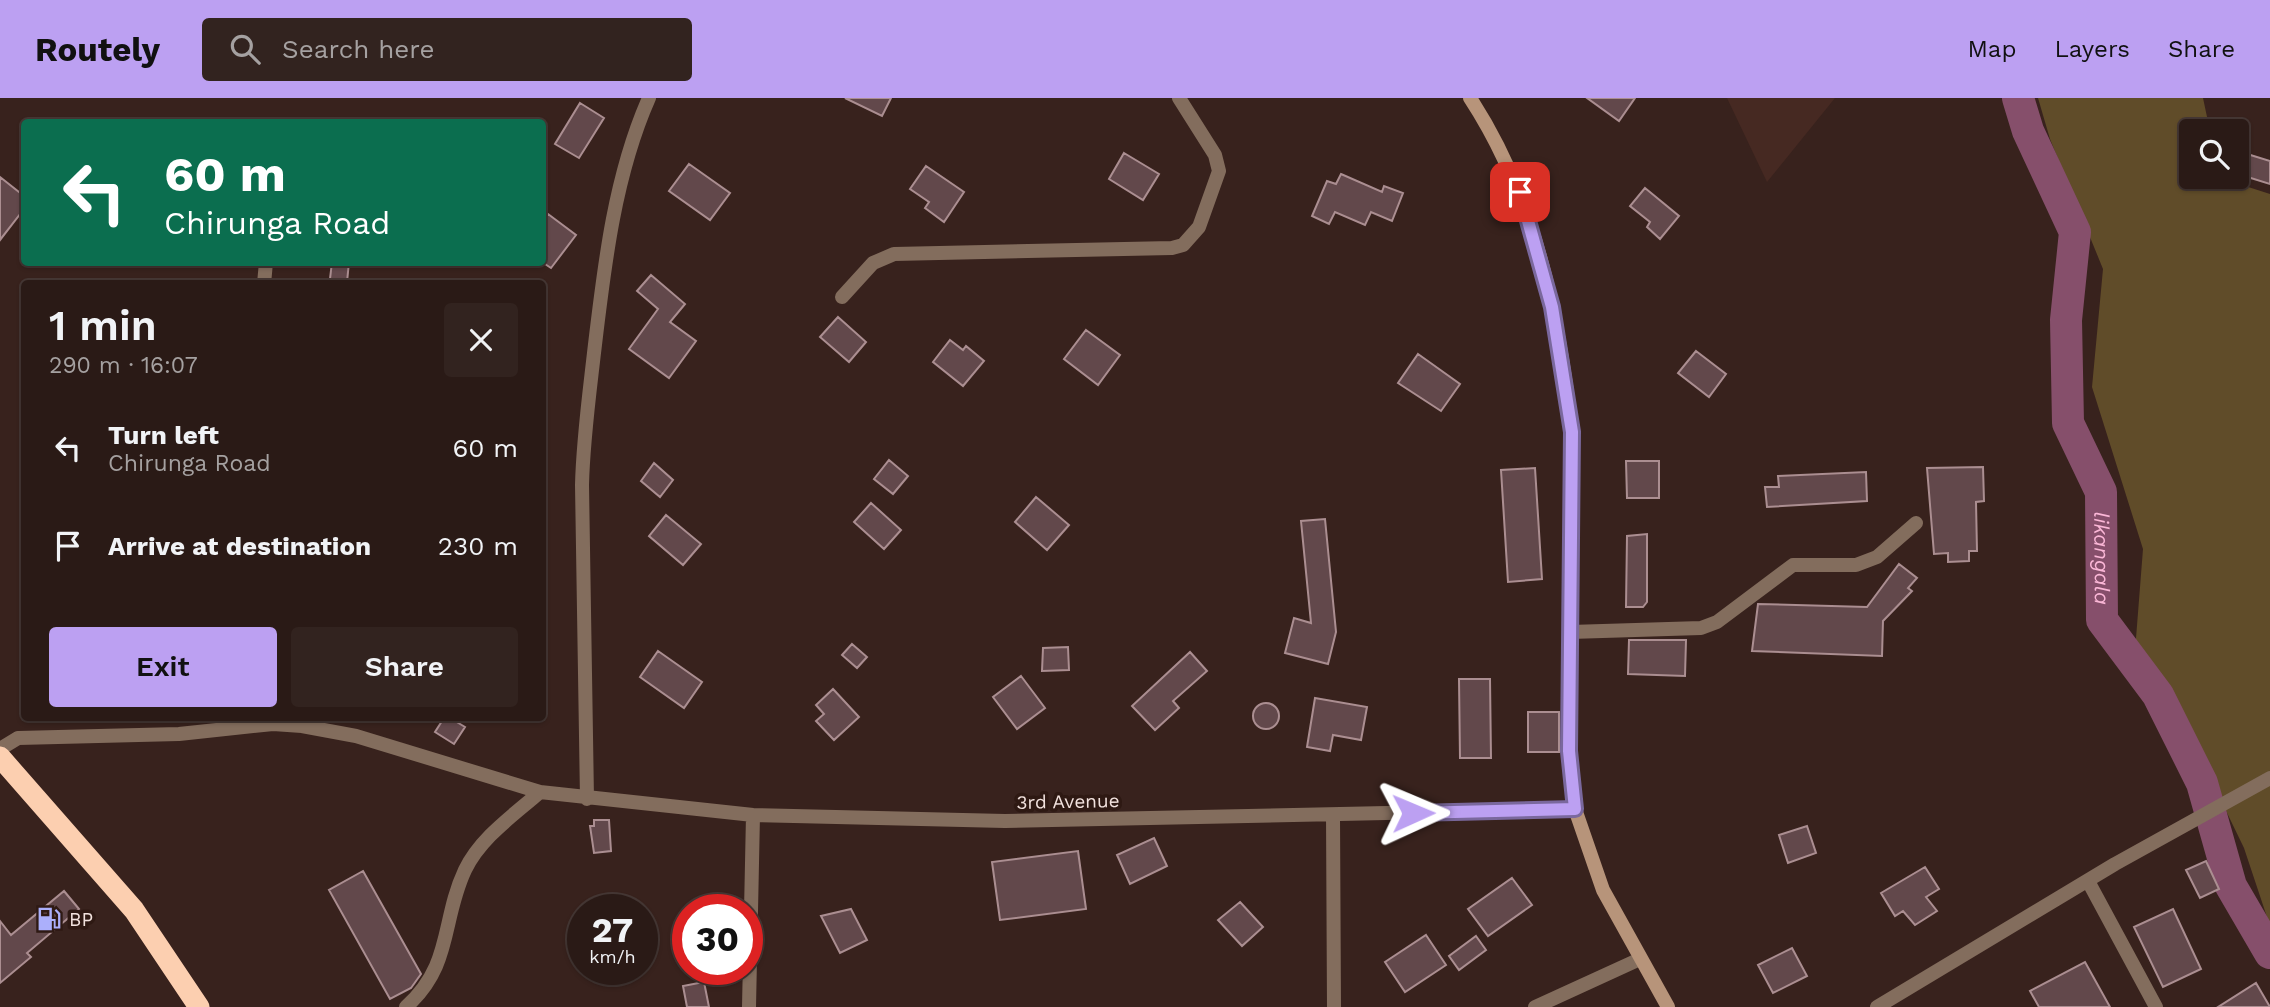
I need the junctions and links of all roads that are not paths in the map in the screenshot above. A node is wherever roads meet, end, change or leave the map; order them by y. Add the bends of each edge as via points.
1 (649, 98) edge
2 (1179, 98) edge
3 (1470, 98) edge
4 (842, 297) dead end
5 (1916, 523) dead end
6 (1570, 632) junction
7 (271, 721) edge
8 (0, 749) edge
9 (0, 757) edge
10 (2270, 778) edge
11 (540, 792) junction
12 (587, 799) junction
13 (1575, 809) junction
14 (753, 815) junction
15 (1333, 815) junction
16 (2088, 881) junction
17 (1640, 959) junction
18 (199, 1007) edge
19 (407, 1007) edge
20 (750, 1007) edge
21 (1334, 1007) edge
22 (1535, 1007) edge
23 (1668, 1007) edge
24 (1877, 1007) edge
25 (2156, 1007) edge

1 - 12 street via 631,143 606,265 584,439
2 - 4 street via 1215,155 1219,170 1199,227 1183,245 894,254 873,262
3 - 6 street via 1493,132 1527,211 1564,369 1572,432
5 - 6 street via 1877,557 1856,565 1793,565 1717,622 1701,628
6 - 13 street via 1569,751
7 - 8 street, 3rd Avenue via 179,734 18,737
7 - 11 street, 3rd Avenue via 356,736
9 - 18 highway via 134,910
10 - 16 street
11 - 12 street, 3rd Avenue
11 - 19 street via 475,852 460,882 433,978
12 - 14 street, 3rd Avenue
13 - 15 street, 3rd Avenue
13 - 17 street via 1603,890
14 - 15 street, 3rd Avenue via 1004,821
14 - 20 street
15 - 21 street
16 - 24 street
16 - 25 street
17 - 22 street
17 - 23 street

